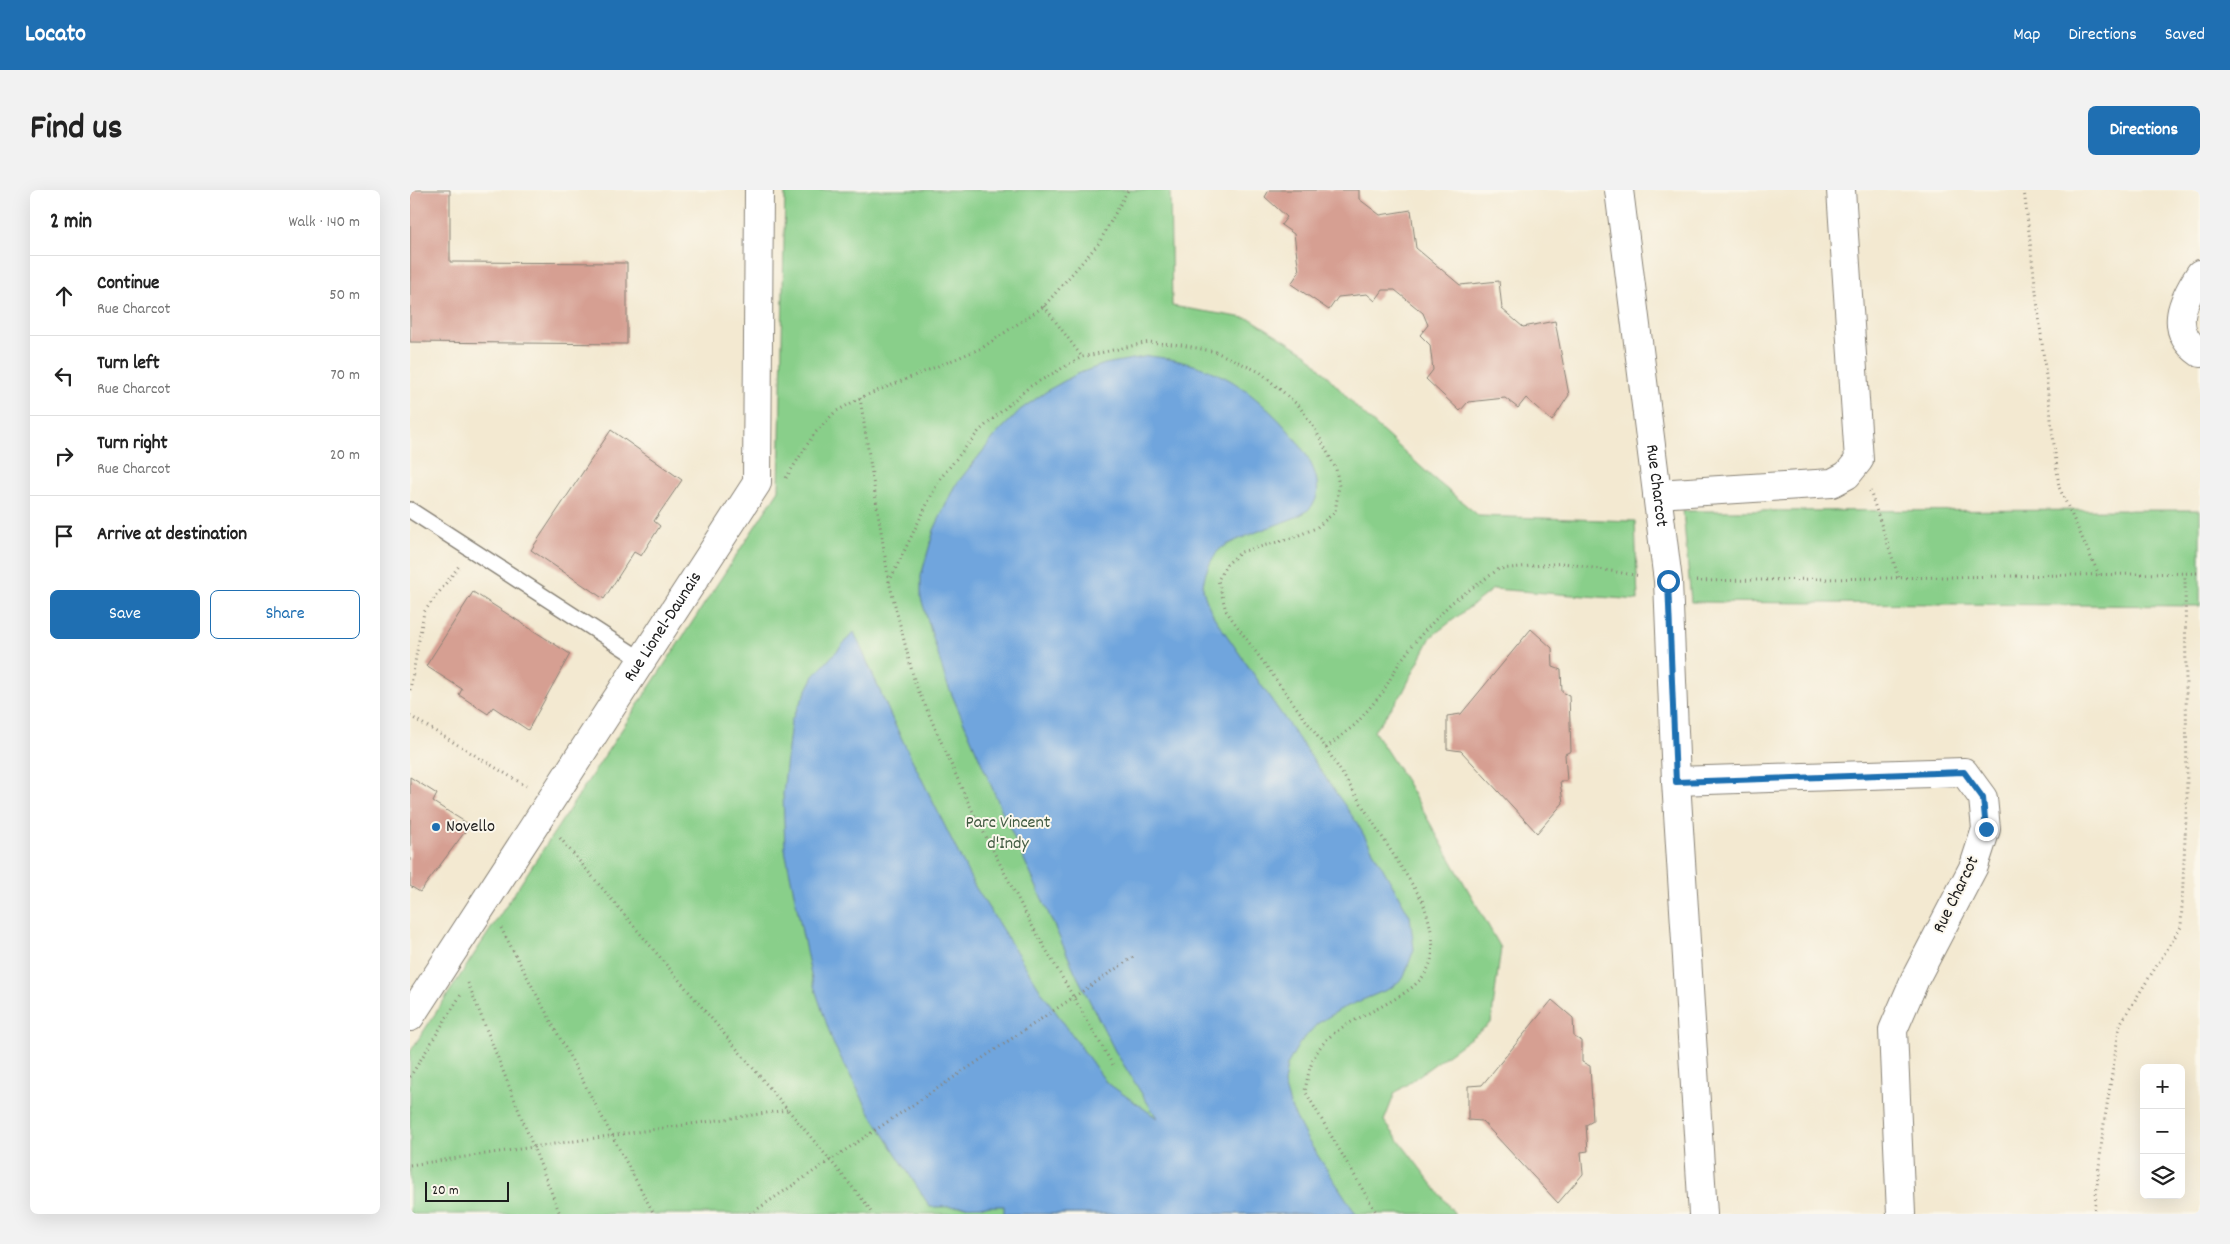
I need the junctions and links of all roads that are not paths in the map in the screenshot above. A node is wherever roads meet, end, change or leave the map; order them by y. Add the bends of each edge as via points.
1 (760, 190) edge
2 (1619, 190) edge
3 (1841, 190) edge
4 (2200, 274) edge
5 (2200, 353) edge
6 (1657, 494) junction
7 (410, 510) edge
8 (642, 660) junction
9 (1676, 782) junction
10 (410, 1017) edge
11 (1703, 1214) edge
12 (1901, 1214) edge

1 - 8 street, Rue Lionel-Daunais via 757,483
2 - 6 street, Rue Charcot
3 - 6 street via 1859,460 1847,475 1832,483
4 - 5 street via 2185,298 2180,319 2189,343
6 - 9 street, Rue Charcot via 1668,581
7 - 8 lane
8 - 10 street, Rue Lionel-Daunais
9 - 11 street, Rue Charcot
9 - 12 street, Rue Charcot via 1964,772 1983,798 1986,829 1974,866 1915,979 1893,1030

